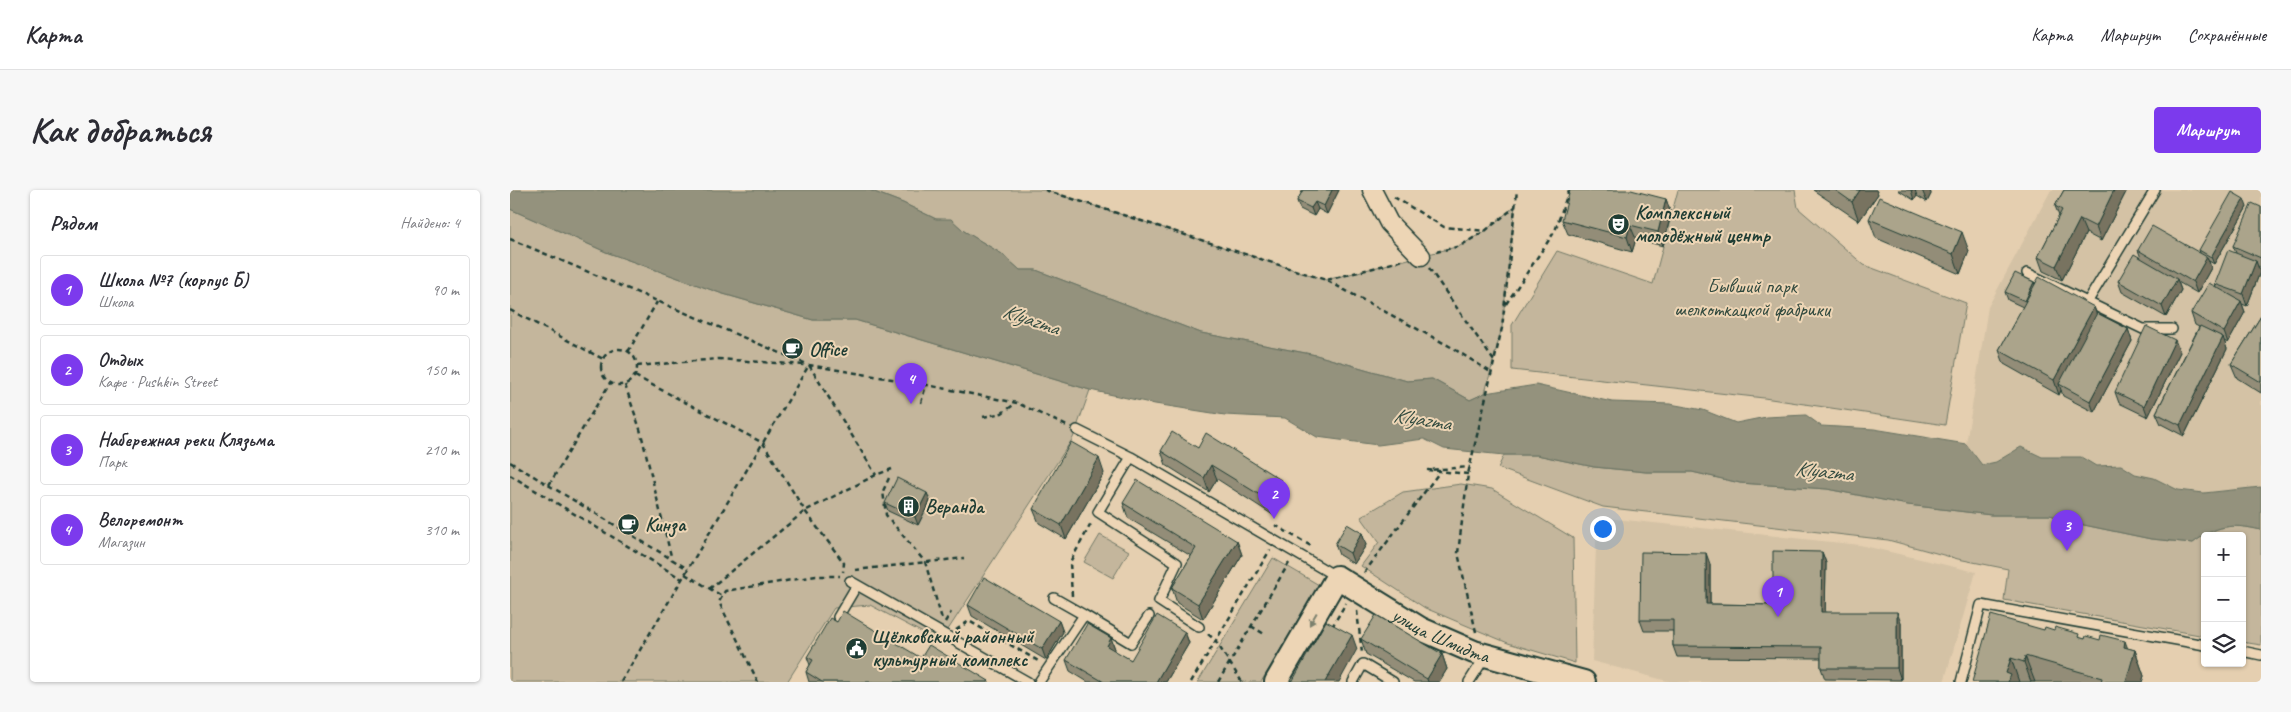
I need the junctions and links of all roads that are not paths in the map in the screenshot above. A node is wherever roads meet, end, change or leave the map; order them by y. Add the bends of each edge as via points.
1 (1372, 190) edge
2 (2154, 190) edge
3 (1421, 256) road end
4 (2027, 273) dead end
5 (2088, 301) junction
6 (2172, 329) dead end
7 (1077, 430) road end
8 (1131, 457) junction
9 (1350, 591) junction
10 (1054, 598) dead end
11 (1084, 614) junction
12 (1149, 616) dead end
13 (838, 617) edge
14 (1199, 627) road end
15 (2201, 644) edge
16 (2246, 652) edge
17 (2261, 655) edge
18 (1485, 656) junction
19 (1028, 682) edge
20 (1039, 682) edge
21 (1276, 682) edge
22 (1353, 682) edge
23 (1393, 682) edge
24 (1469, 682) edge
25 (1584, 682) edge
26 (1961, 682) edge

1 - 3 street via 1389,223
2 - 5 lane
4 - 5 lane
5 - 6 lane via 2143,329
7 - 8 lane
8 - 9 lane
8 - 14 lane via 1098,512 1177,563 1159,601
9 - 18 street, улица Шмидта via 1421,630
9 -> 21 street
10 - 11 lane
11 - 12 lane via 1131,643
11 - 20 lane
13 - 19 lane via 850,580
15 - 26 lane via 1981,605
16 - 17 lane
18 - 24 lane
18 - 25 street, улица Шмидта
22 - 23 lane via 1363,664

